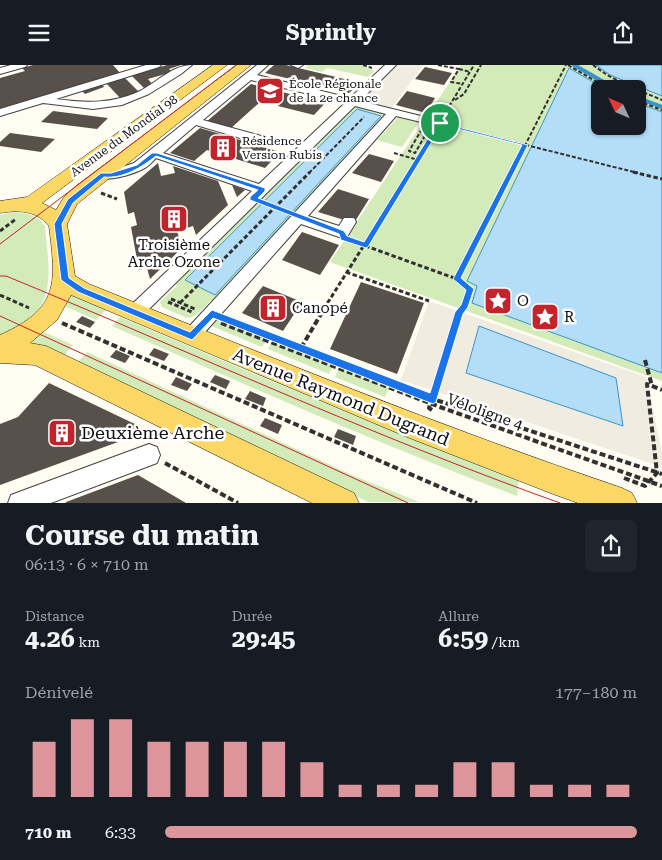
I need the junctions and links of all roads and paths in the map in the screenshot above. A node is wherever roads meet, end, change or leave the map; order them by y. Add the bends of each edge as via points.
1 (22, 65) edge
2 (156, 65) edge
3 (187, 65) edge
4 (221, 65) edge
5 (263, 65) edge
6 (363, 65) edge
7 (391, 65) edge
8 (438, 65) edge
9 (474, 65) edge
10 (481, 65) edge
11 (561, 65) edge
12 (567, 65) edge
13 (593, 65) edge
14 (368, 67) dead end
15 (459, 69) junction
16 (564, 69) junction
17 (0, 71) edge
18 (247, 71) edge
19 (470, 72) junction
20 (593, 80) edge
21 (617, 80) edge
22 (463, 84) junction
23 (646, 93) edge
24 (42, 100) junction
25 (662, 100) edge
26 (453, 101) junction
27 (354, 102) junction
28 (646, 104) edge
29 (374, 107) junction
30 (662, 110) edge
31 (394, 112) junction
32 (0, 113) edge
33 (194, 121) junction
34 (422, 123) joint
35 (440, 123) junction
36 (260, 140) dead end
37 (525, 145) junction
38 (394, 153) dead end
39 (155, 154) junction
40 (418, 160) junction
41 (103, 175) junction
42 (662, 179) edge
43 (258, 194) junction
44 (0, 207) edge
45 (274, 207) junction
46 (23, 210) junction
47 (299, 218) junction
48 (58, 224) junction
49 (345, 227) joint
50 (0, 231) edge
51 (366, 245) junction
52 (346, 272) junction
53 (457, 279) junction
54 (65, 280) junction
55 (0, 295) edge
56 (147, 300) junction
57 (428, 301) dead end
58 (179, 304) junction
59 (173, 311) dead end
60 (47, 316) junction
61 (204, 323) junction
62 (0, 346) edge
63 (300, 349) junction
64 (0, 352) edge
65 (645, 360) dead end
66 (652, 386) junction
67 (662, 390) edge
68 (432, 401) junction
69 (502, 435) dead end
70 (150, 455) joint
71 (556, 455) dead end
72 (659, 474) edge
73 (648, 482) junction
74 (662, 486) edge
75 (19, 503) edge
76 (238, 503) edge
77 (344, 503) edge
78 (476, 503) edge
79 (622, 503) edge

1 - 17 street
2 - 24 street
3 - 24 street via 133,100 85,107
4 - 46 main road, Avenue du Mondial 98
5 - 18 street, Avenue du Mondial 98
6 - 14 path
7 - 27 street
8 - 15 path
9 - 19 path
10 - 26 path via 464,94
11 - 16 path
12 - 16 path
12 - 20 path
13 - 21 path
15 - 19 path
15 - 22 path via 451,81
16 - 37 path
18 - 27 street
18 - 33 street, Avenue du Mondial 98
18 - 41 main road, Avenue du Mondial 98
19 - 22 path
22 - 26 path
23 - 25 path
24 - 32 street
26 - 35 path
27 - 29 street
27 - 43 street
28 - 30 path
29 - 31 street
29 - 45 path
31 - 34 street
31 - 47 street
33 - 36 street
33 - 39 street, Avenue du Mondial 98
34 - 35 path via 409,151 415,153 434,122
35 - 37 path
35 - 40 path
37 - 42 path
37 - 53 path
38 - 40 path
39 - 41 street, Avenue du Mondial 98 via 139,166
39 - 43 street via 206,171
40 - 51 path
41 - 48 main road, Avenue du Mondial 98 via 70,201
43 - 45 path
43 - 56 street
44 - 46 main road
45 - 47 path
45 - 58 path
46 - 48 main road via 43,210
46 - 50 path
47 - 49 street
47 - 61 street
48 - 54 main road
49 - 51 path via 343,238
51 - 52 path
51 - 53 path
52 - 57 path
52 - 63 path
53 - 68 path via 470,289 459,312
54 - 56 main road, Avenue Raymond Dugrand via 81,290
54 - 60 main road
55 - 60 path
56 - 58 path, Véloligne 4
56 - 61 main road, Avenue Raymond Dugrand
58 - 59 path
58 - 61 path, Véloligne 4
60 - 62 main road via 32,330
60 - 78 path
61 - 63 path
61 - 68 path, Véloligne 4
61 - 79 main road, Avenue Raymond Dugrand via 345,401
63 - 68 path
64 - 77 main road via 38,354
65 - 66 path
66 - 67 path
66 - 72 path via 647,384
68 - 69 path via 429,409
68 - 72 path
68 - 73 path, Véloligne 4
70 - 75 street
70 - 76 path
71 - 73 path via 645,486
72 - 73 path
73 - 74 path, Véloligne 4

